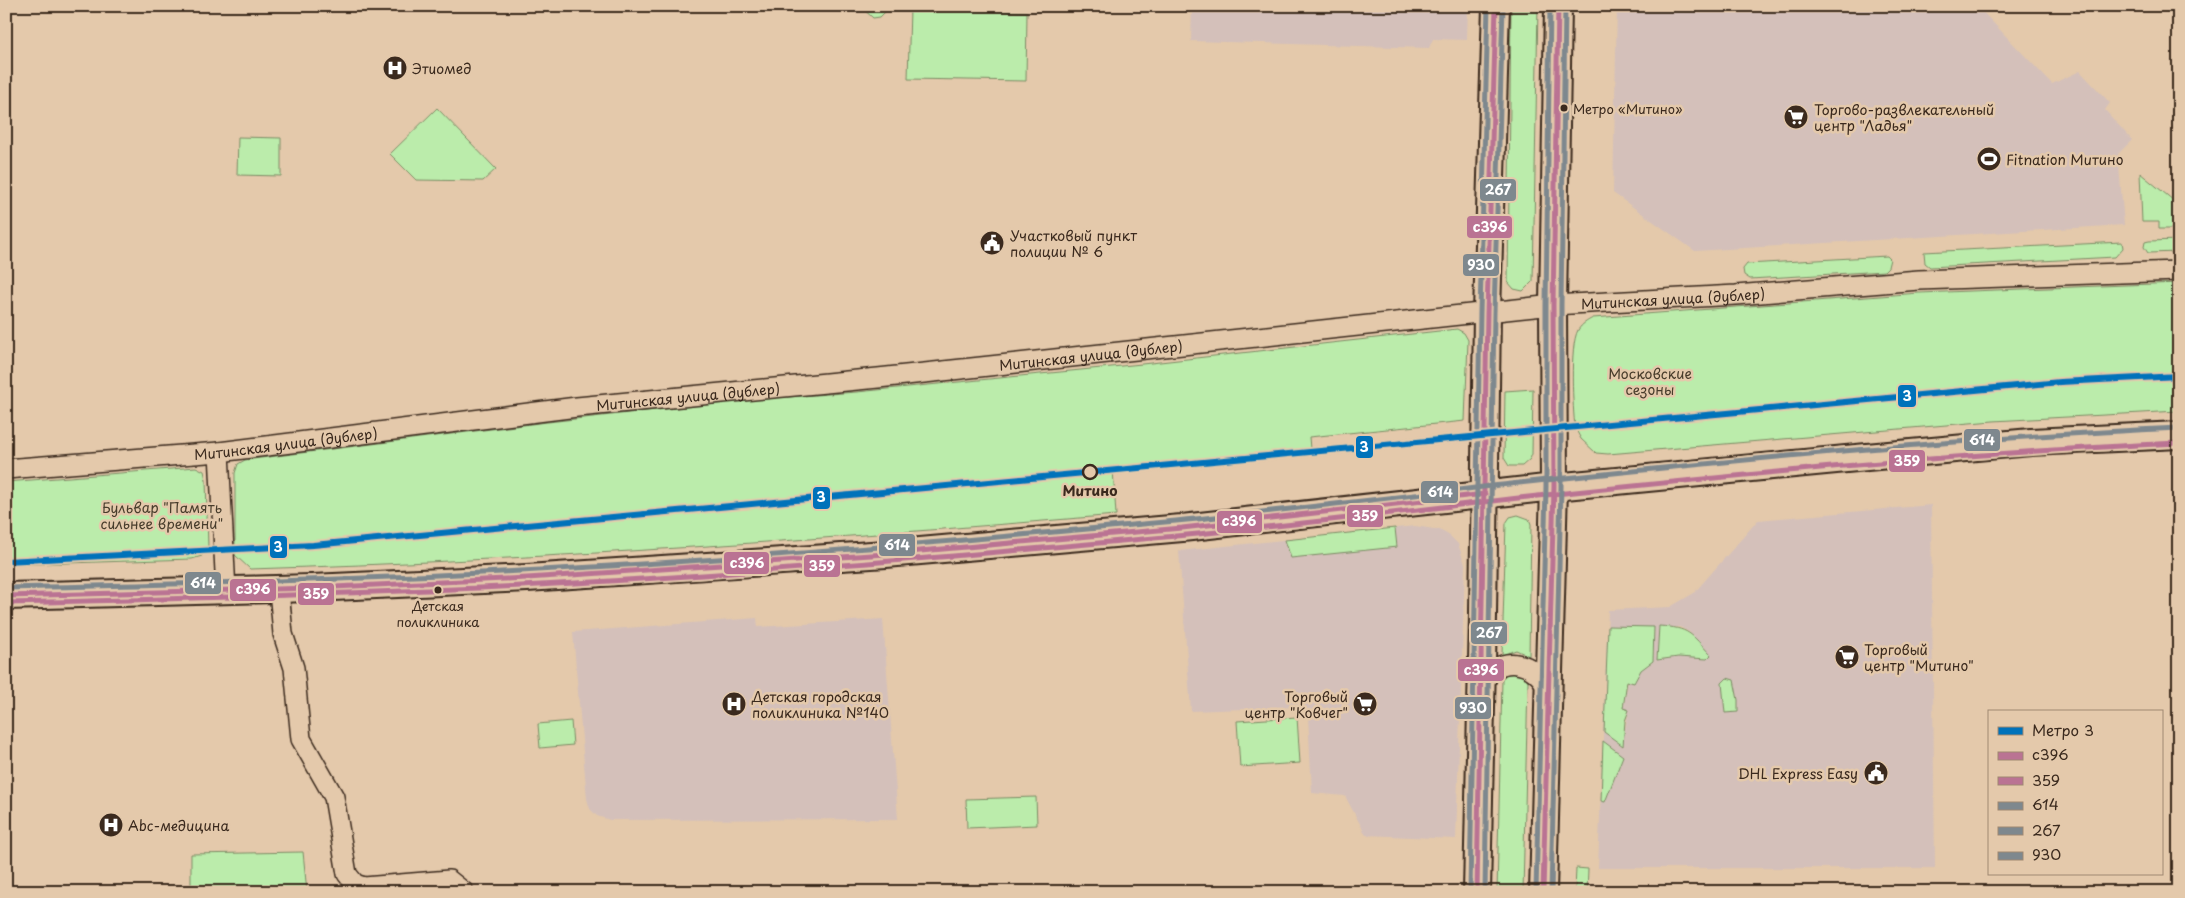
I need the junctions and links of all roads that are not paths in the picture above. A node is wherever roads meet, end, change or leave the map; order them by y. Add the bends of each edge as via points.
1 (1496, 6) edge
2 (1558, 6) edge
3 (2179, 271) edge
4 (1553, 305) junction
5 (1486, 313) junction
6 (2179, 435) edge
7 (219, 452) junction
8 (6, 469) edge
9 (1554, 487) junction
10 (1485, 494) junction
11 (279, 590) junction
12 (226, 592) junction
13 (6, 596) edge
14 (1480, 692) junction
15 (1549, 694) junction
16 (464, 892) edge
17 (1477, 892) edge
18 (1542, 892) edge

1 - 5 main road
2 - 4 main road
3 - 4 street, Митинская улица (дублер) via 1919,280
4 - 5 street, Митинская улица (дублер)
4 - 9 main road
5 - 7 street, Митинская улица (дублер) via 577,407
5 - 10 main road
6 - 9 main road via 2031,442
7 - 8 street, Митинская улица (дублер)
7 - 12 street
9 - 10 main road
9 - 15 main road
10 - 11 main road via 1182,528 886,554 527,578
10 - 14 main road
11 - 12 main road
11 - 16 street via 283,634 294,668 301,739 334,797 348,874 355,884 364,887 449,880
12 - 13 main road
14 - 15 street via 1493,670 1516,663 1538,672
14 - 17 main road
15 - 18 main road

